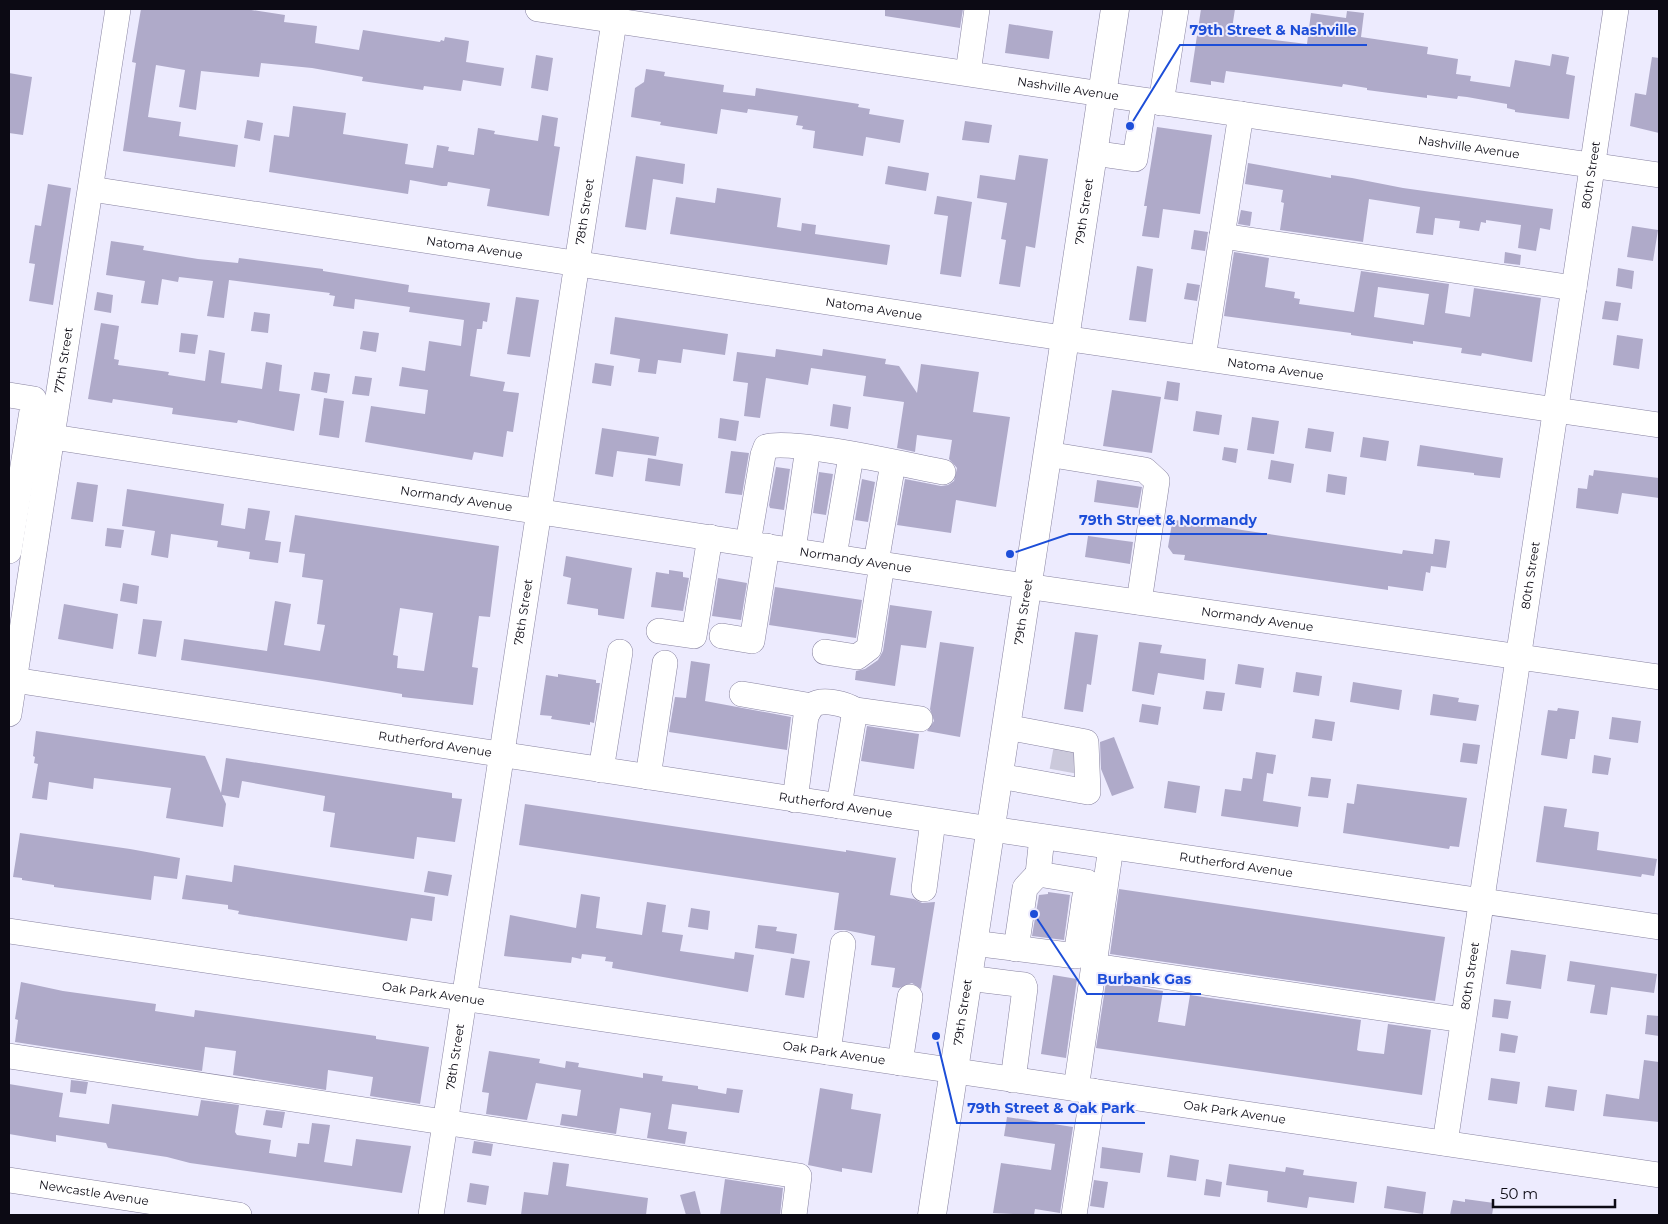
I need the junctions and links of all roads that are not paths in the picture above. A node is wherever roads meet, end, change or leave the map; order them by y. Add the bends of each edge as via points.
1 (118, 9) edge
2 (538, 9) edge
3 (977, 9) edge
4 (1115, 9) edge
5 (1176, 9) edge
6 (1616, 9) edge
7 (615, 14) edge
8 (968, 73) junction
9 (1102, 94) junction
10 (1153, 102) junction
11 (1240, 114) junction
12 (1093, 153) junction
13 (1593, 166) junction
14 (1659, 175) edge
15 (91, 189) junction
16 (1222, 236) junction
17 (577, 263) junction
18 (1574, 288) junction
19 (1065, 338) junction
20 (1203, 358) junction
21 (9, 395) edge
22 (1556, 410) junction
23 (1659, 425) edge
24 (53, 437) junction
25 (808, 448) junction
26 (1047, 454) junction
27 (851, 456) junction
28 (893, 463) junction
29 (943, 472) dead end
30 (539, 511) junction
31 (710, 537) junction
32 (758, 545) junction
33 (794, 550) junction
34 (9, 551) edge
35 (834, 556) junction
36 (879, 563) junction
37 (1028, 586) junction
38 (1139, 602) junction
39 (659, 630) dead end
40 (722, 636) dead end
41 (620, 652) dead end
42 (825, 652) dead end
43 (1518, 657) junction
44 (664, 663) dead end
45 (1659, 677) edge
46 (14, 680) junction
47 (742, 694) dead end
48 (812, 706) junction
49 (854, 710) junction
50 (9, 714) edge
51 (920, 719) dead end
52 (1006, 727) junction
53 (502, 755) junction
54 (601, 770) junction
55 (998, 776) junction
56 (648, 777) junction
57 (795, 800) junction
58 (839, 806) junction
59 (933, 821) junction
60 (991, 829) junction
61 (1042, 837) junction
62 (1111, 847) junction
63 (1038, 874) junction
64 (924, 890) dead end
65 (1481, 901) junction
66 (1659, 927) edge
67 (9, 931) edge
68 (973, 943) junction
69 (843, 944) dead end
70 (1016, 949) junction
71 (1094, 966) junction
72 (968, 978) junction
73 (910, 997) dead end
74 (463, 998) junction
75 (1464, 1020) junction
76 (828, 1052) junction
77 (9, 1056) edge
78 (900, 1063) junction
79 (954, 1071) junction
80 (1013, 1080) junction
81 (1085, 1090) junction
82 (445, 1122) junction
83 (1445, 1143) junction
84 (1659, 1175) edge
85 (9, 1180) edge
86 (239, 1215) edge
87 (431, 1215) edge
88 (794, 1215) edge
89 (932, 1215) edge
90 (1074, 1215) edge

1 - 15 street, 77th Street
2 - 7 street, Nashville Avenue
3 - 8 street
4 - 9 main road, 79th Street
5 - 10 street
6 - 13 street, 80th Street
7 - 8 street, Nashville Avenue
7 - 17 street, 78th Street
8 - 9 street, Nashville Avenue
9 - 10 street, Nashville Avenue
9 - 12 main road, 79th Street
10 - 11 street, Nashville Avenue
10 - 12 street via 1136,158
11 - 13 street, Nashville Avenue
11 - 16 street
12 - 19 main road, 79th Street
13 - 14 street, Nashville Avenue
13 - 18 street, 80th Street
15 - 17 street, Natoma Avenue
15 - 24 street, 77th Street
16 - 18 street
16 - 20 street
17 - 19 street, Natoma Avenue
17 - 30 street, 78th Street
18 - 22 street, 80th Street
19 - 20 street, Natoma Avenue
19 - 26 main road, 79th Street
20 - 22 street, Natoma Avenue
21 - 34 street via 34,399
22 - 23 street, Natoma Avenue
22 - 43 street, 80th Street
24 - 30 street, Normandy Avenue
24 - 46 street, 77th Street
25 - 27 street
25 - 32 street via 766,447
25 - 33 street
26 - 37 main road, 79th Street
26 - 38 street via 1145,470 1157,481
27 - 28 street
27 - 35 street
28 - 29 street
28 - 36 street
30 - 31 street, Normandy Avenue
30 - 53 street, 78th Street
31 - 32 street, Normandy Avenue
31 - 39 street via 694,636
32 - 33 street, Normandy Avenue
32 - 40 street via 752,641
33 - 35 street, Normandy Avenue
35 - 36 street, Normandy Avenue
36 - 37 street, Normandy Avenue
36 - 42 street via 870,648 857,657
37 - 38 street, Normandy Avenue
37 - 52 main road, 79th Street
38 - 43 street, Normandy Avenue
41 - 54 street
43 - 45 street, Normandy Avenue
43 - 65 street, 80th Street
44 - 56 street
46 - 50 street, 77th Street
46 - 53 street, Rutherford Avenue
47 - 48 street
48 - 49 street via 820,702 849,706
48 - 57 street via 806,716
49 - 51 street
49 - 58 street
52 - 55 main road, 79th Street
52 - 55 street via 1064,761
53 - 54 street, Rutherford Avenue
53 - 74 street, 78th Street
54 - 56 street, Rutherford Avenue
55 - 60 main road, 79th Street
56 - 57 street, Rutherford Avenue
57 - 58 street, Rutherford Avenue
58 - 59 street, Rutherford Avenue
59 - 60 street, Rutherford Avenue
59 - 64 street
60 - 61 street, Rutherford Avenue
60 - 68 main road, 79th Street
61 - 62 street, Rutherford Avenue
61 - 63 street
62 - 65 street, Rutherford Avenue
62 - 71 street
63 - 70 street via 1024,888
63 - 70 street via 1086,882 1076,956
65 - 66 street, Rutherford Avenue
65 - 75 street, 80th Street
67 - 74 street, Oak Park Avenue
68 - 70 street
68 - 72 main road, 79th Street
69 - 76 street
71 - 75 street
71 - 81 street
72 - 79 main road, 79th Street
72 - 80 street via 1024,985
73 - 78 street
74 - 76 street, Oak Park Avenue
74 - 82 street, 78th Street
75 - 83 street, 80th Street
76 - 78 street, Oak Park Avenue
77 - 82 street
78 - 79 street, Oak Park Avenue
79 - 80 street, Oak Park Avenue
79 - 89 main road, 79th Street
80 - 81 street, Oak Park Avenue
81 - 83 street, Oak Park Avenue
81 - 90 street
82 - 87 street, 78th Street
82 - 88 street via 799,1176
83 - 84 street, Oak Park Avenue
85 - 86 street, Newcastle Avenue

